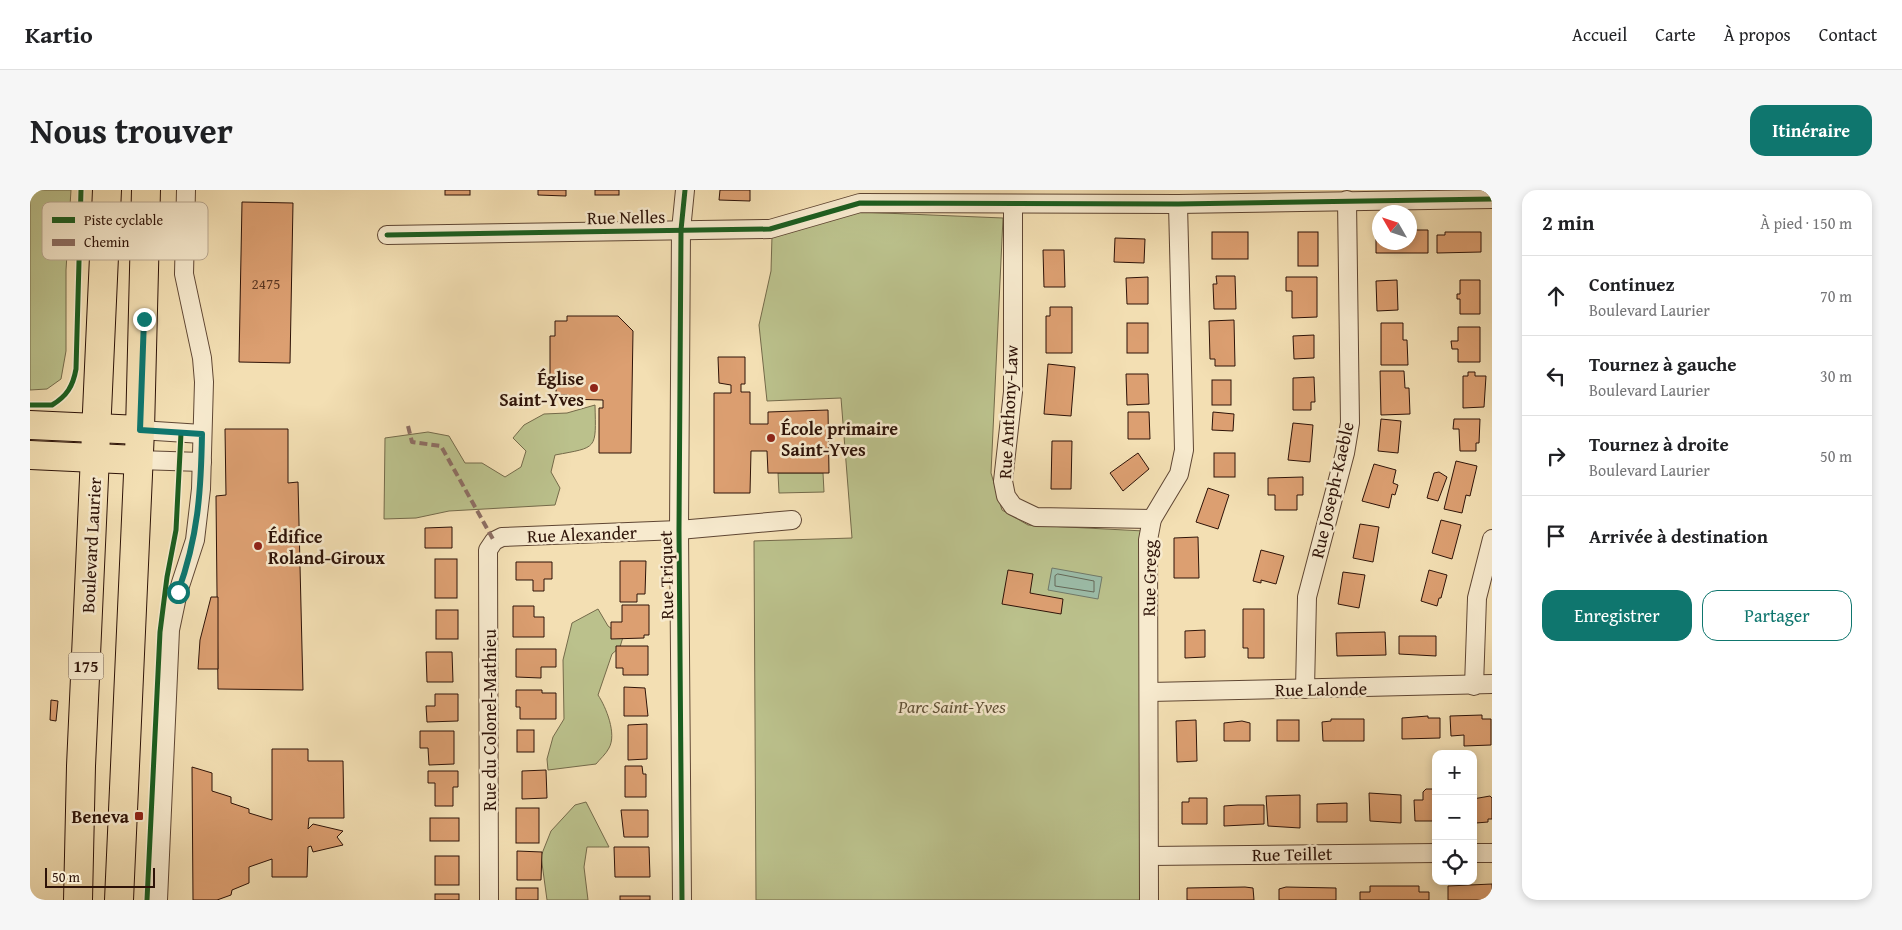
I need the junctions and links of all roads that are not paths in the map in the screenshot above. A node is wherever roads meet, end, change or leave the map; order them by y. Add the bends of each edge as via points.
1 (685, 190) edge
2 (1492, 199) edge
3 (1347, 200) junction
4 (1013, 204) junction
5 (1178, 204) junction
6 (681, 230) junction
7 (387, 235) dead end
8 (104, 260) edge
9 (144, 260) edge
10 (184, 260) edge
11 (30, 425) edge
12 (96, 427) junction
13 (140, 430) junction
14 (202, 434) junction
15 (30, 454) edge
16 (95, 458) junction
17 (138, 460) junction
18 (202, 462) junction
19 (1152, 519) junction
20 (792, 520) dead end
21 (679, 530) junction
22 (1492, 539) edge
23 (494, 541) joint
24 (1492, 684) edge
25 (1474, 686) junction
26 (1305, 690) junction
27 (1150, 692) junction
28 (1492, 852) edge
29 (1432, 853) edge
30 (1477, 853) edge
31 (1149, 856) junction
32 (78, 900) edge
33 (119, 900) edge
34 (158, 900) edge
35 (490, 900) edge
36 (682, 900) edge
37 (1149, 900) edge

1 - 6 street, Rue Triquet
2 - 3 street, Rue Nelles
3 - 5 street, Rue Nelles
3 - 26 street, Rue Joseph-Kaeble via 1350,423 1307,596
4 - 5 street, Rue Nelles
4 - 6 street, Rue Nelles via 860,203 770,228
4 - 19 street, Rue Anthony-Law via 1012,392 1003,481 1006,496 1013,506 1036,517
5 - 19 street, Rue Gregg via 1184,450 1180,474
6 - 7 street, Rue Nelles
6 - 21 street, Rue Triquet
8 - 12 main road, Boulevard Laurier / 175
9 - 13 main road, 175
10 - 14 street via 184,274 202,358
11 - 12 main road
12 - 13 main road
12 - 16 main road, Boulevard Laurier / 175
13 - 14 street
13 - 17 main road, 175
14 - 18 street
15 - 16 main road
16 - 17 main road
16 - 32 main road, Boulevard Laurier / 175
17 - 18 street
17 - 33 main road, 175
18 - 34 street via 195,540 170,630
19 - 27 street, Rue Gregg via 1148,540
20 - 21 street, Rue Alexander
21 - 23 street, Rue Alexander via 502,536
21 - 36 street, Rue Triquet
22 - 25 street via 1477,598
23 - 35 street, Rue du Colonel-Mathieu via 488,550
24 - 25 street, Rue Lalonde
25 - 26 street, Rue Lalonde
26 - 27 street, Rue Lalonde
27 - 31 street, Rue Gregg
28 - 30 street
29 - 31 street, Rue Teillet
31 - 37 street, Rue Gregg

